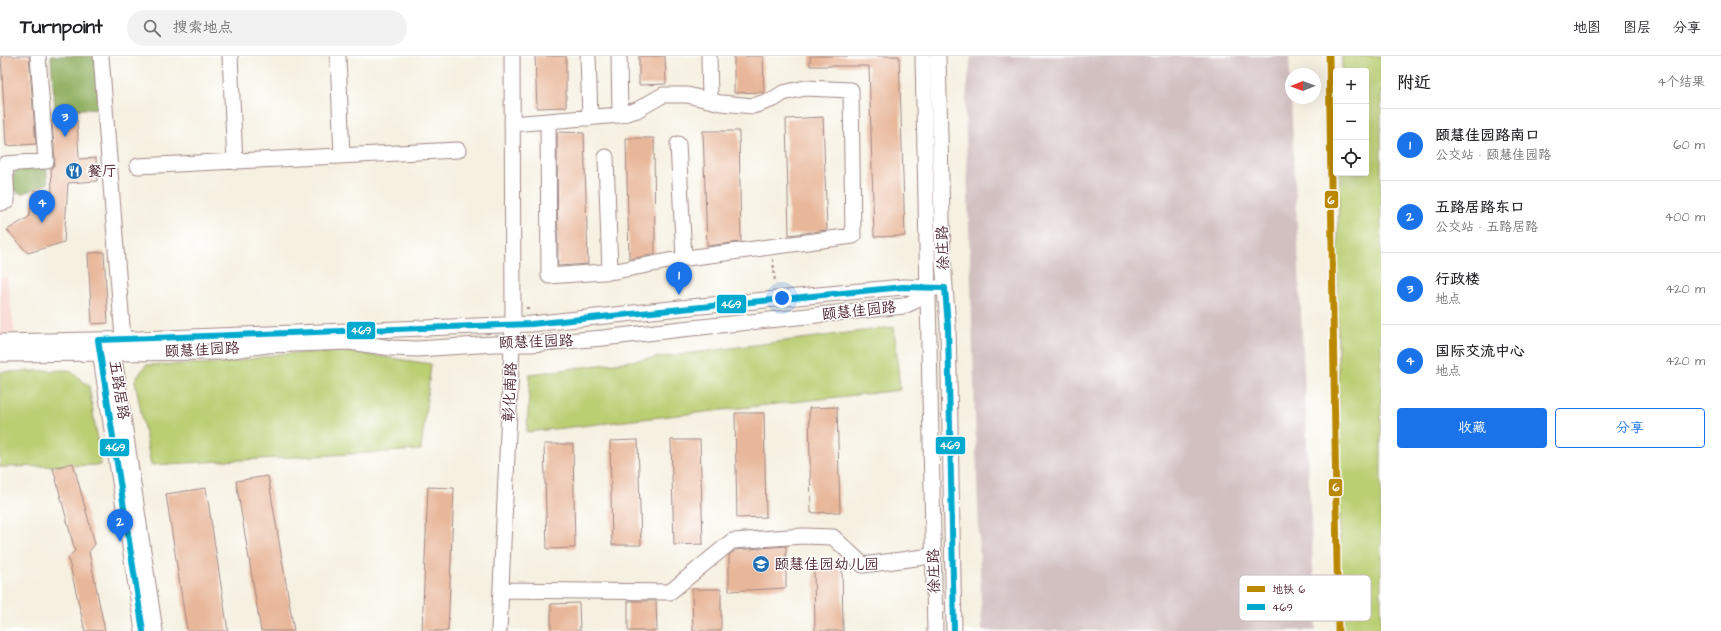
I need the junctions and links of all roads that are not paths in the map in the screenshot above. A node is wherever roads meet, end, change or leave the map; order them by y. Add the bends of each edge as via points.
1 (38, 56) edge
2 (101, 56) edge
3 (230, 56) edge
4 (338, 56) edge
5 (512, 56) edge
6 (588, 56) edge
7 (619, 56) edge
8 (709, 56) edge
9 (923, 56) edge
10 (938, 56) edge
11 (710, 100) junction
12 (620, 115) junction
13 (590, 118) junction
14 (548, 121) junction
15 (512, 124) junction
16 (678, 144) dead end
17 (458, 150) dead end
18 (342, 156) junction
19 (606, 157) dead end
20 (235, 162) junction
21 (138, 166) dead end
22 (0, 203) edge
23 (684, 258) junction
24 (610, 272) junction
25 (945, 288) junction
26 (928, 289) junction
27 (513, 324) junction
28 (0, 342) edge
29 (109, 345) junction
30 (0, 354) edge
31 (934, 554) junction
32 (501, 590) junction
33 (143, 631) edge
34 (155, 631) edge
35 (500, 631) edge
36 (935, 631) edge
37 (954, 631) edge

1 - 22 street via 46,161 5,164 7,201
2 - 29 street
3 - 20 street
4 - 18 street
5 - 15 street, 彰化南路
6 - 13 street
7 - 12 street
8 - 11 street
9 - 26 street, 徐庄路
10 - 25 street, 徐庄路
11 - 12 street via 687,95 664,95 637,110
11 - 23 street via 753,106 783,93 805,88 850,90 853,236
12 - 13 street
13 - 14 street
14 - 15 street
14 - 24 street via 549,276
15 - 27 street, 彰化南路
16 - 23 street
17 - 18 street
18 - 20 street
19 - 24 street
20 - 21 street
23 - 24 street
25 - 26 street
25 - 37 street, 徐庄路 via 948,326
26 - 27 street, 颐慧佳园路 via 903,287
26 - 29 street, 颐慧佳园路 via 904,306 547,343 417,349 349,342 267,345 220,352
26 - 31 street, 徐庄路
27 - 29 street, 颐慧佳园路
27 - 32 street, 彰化南路
28 - 29 street, 颐慧佳园路
29 - 30 street, 颐慧佳园路
29 - 33 street, 五路居路
29 - 34 street, 五路居路
31 - 32 street via 862,565 833,537 803,536 732,541 670,592
31 - 36 street, 徐庄路
32 - 35 street, 彰化南路

